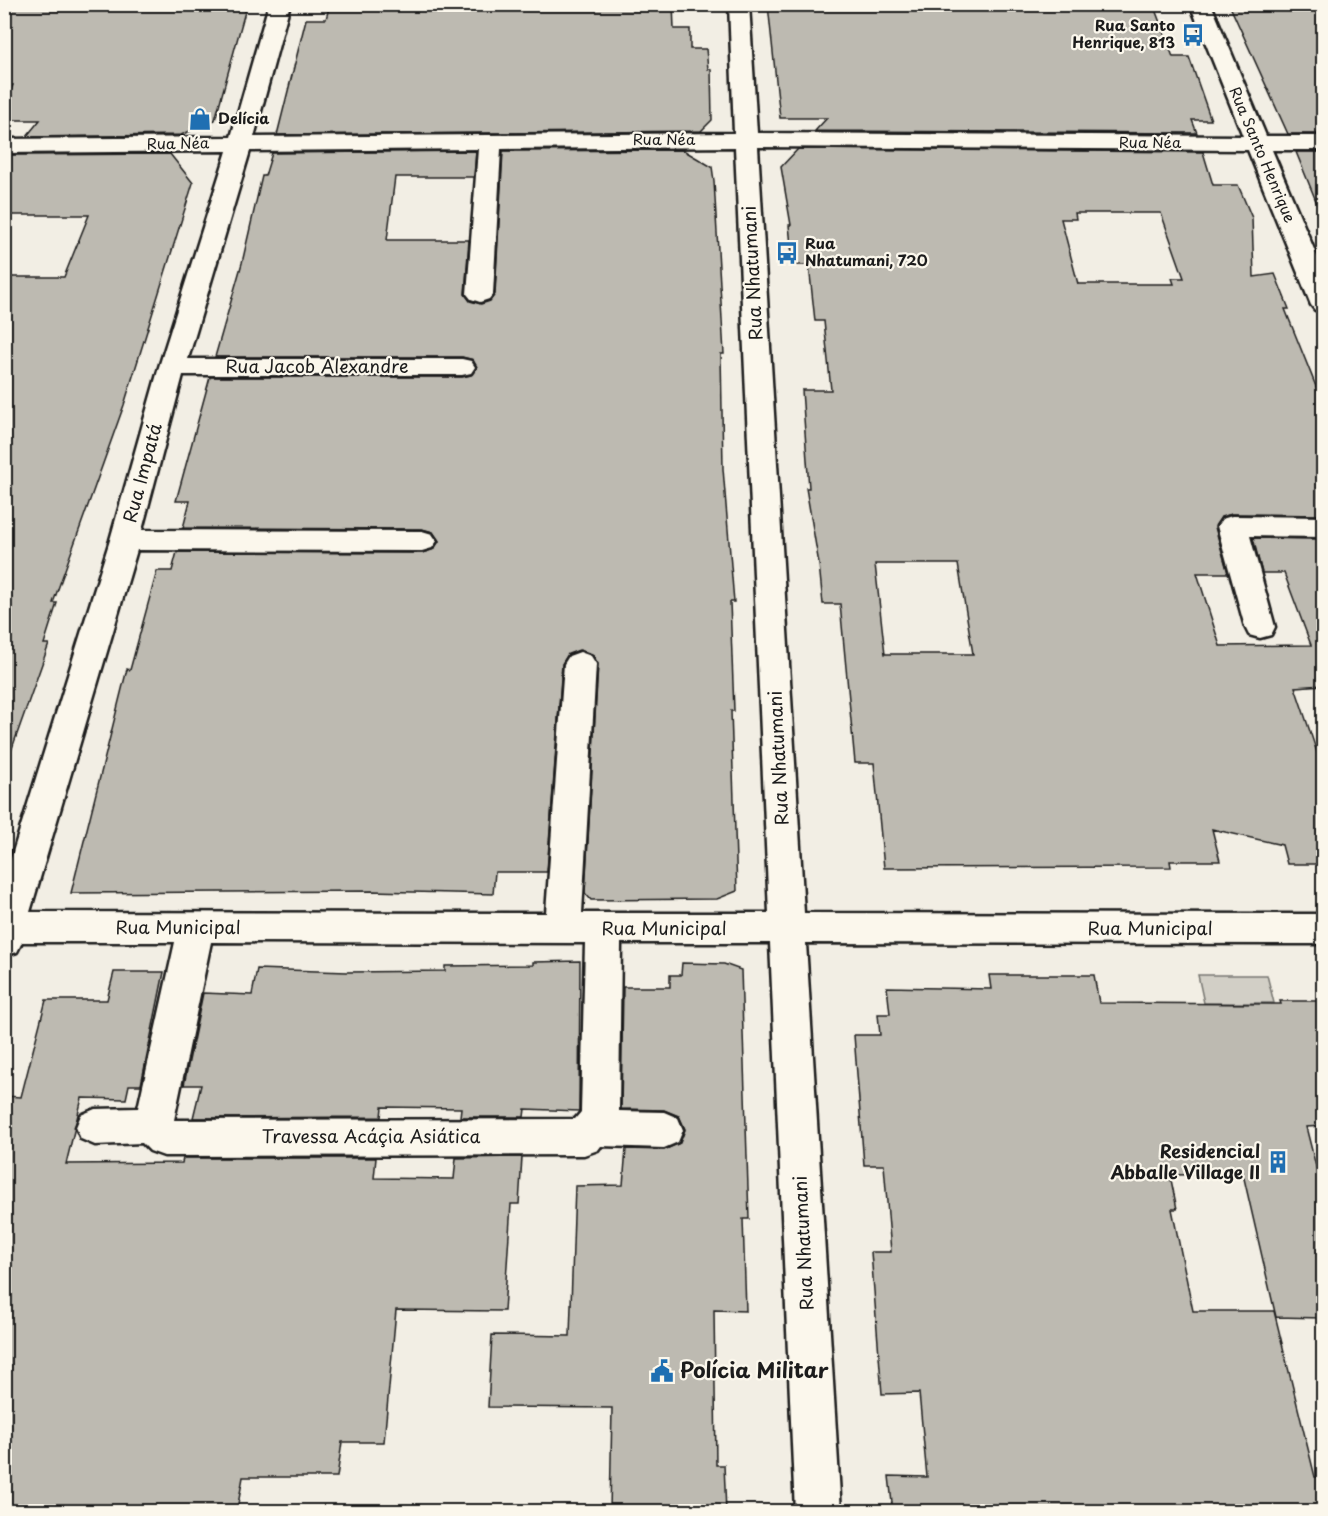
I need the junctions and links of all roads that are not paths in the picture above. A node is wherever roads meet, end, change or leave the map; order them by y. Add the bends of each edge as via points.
1 (280, 4) edge
2 (739, 4) edge
3 (1200, 4) edge
4 (746, 140) junction
5 (490, 141) junction
6 (1323, 142) edge
7 (240, 143) junction
8 (1257, 143) junction
9 (4, 146) edge
10 (480, 294) dead end
11 (1323, 306) edge
12 (172, 367) junction
13 (462, 367) dead end
14 (1323, 527) edge
15 (125, 540) junction
16 (422, 541) dead end
17 (1260, 627) dead end
18 (580, 664) dead end
19 (196, 928) junction
20 (563, 929) junction
21 (603, 929) junction
22 (788, 929) junction
23 (1323, 929) edge
24 (6, 932) edge
25 (154, 1125) junction
26 (95, 1127) dead end
27 (591, 1128) junction
28 (664, 1130) dead end
29 (818, 1512) edge

1 - 7 street, Rua Impatá
2 - 4 street, Rua Nhatumani
3 - 8 street, Rua Santo Henrique
4 - 5 street, Rua Néa
4 - 8 street, Rua Néa
4 - 22 street, Rua Nhatumani
5 - 7 street, Rua Néa
5 - 10 street
6 - 8 street, Rua Néa
7 - 9 street, Rua Néa
7 - 12 street, Rua Impatá
8 - 11 street, Rua Santo Henrique
12 - 13 street, Rua Jacob Alexandre
12 - 15 street, Rua Impatá
14 - 17 street via 1232,526
15 - 16 street
15 - 24 street, Rua Impatá
18 - 20 street
19 - 20 street, Rua Municipal
19 - 24 street, Rua Municipal
19 - 25 street
20 - 21 street, Rua Municipal
21 - 22 street, Rua Municipal
21 - 27 street via 600,1113
22 - 23 street, Rua Municipal
22 - 29 street, Rua Nhatumani
25 - 26 street
25 - 27 street, Travessa Acáçia Asiática via 164,1138 584,1137
27 - 28 street

